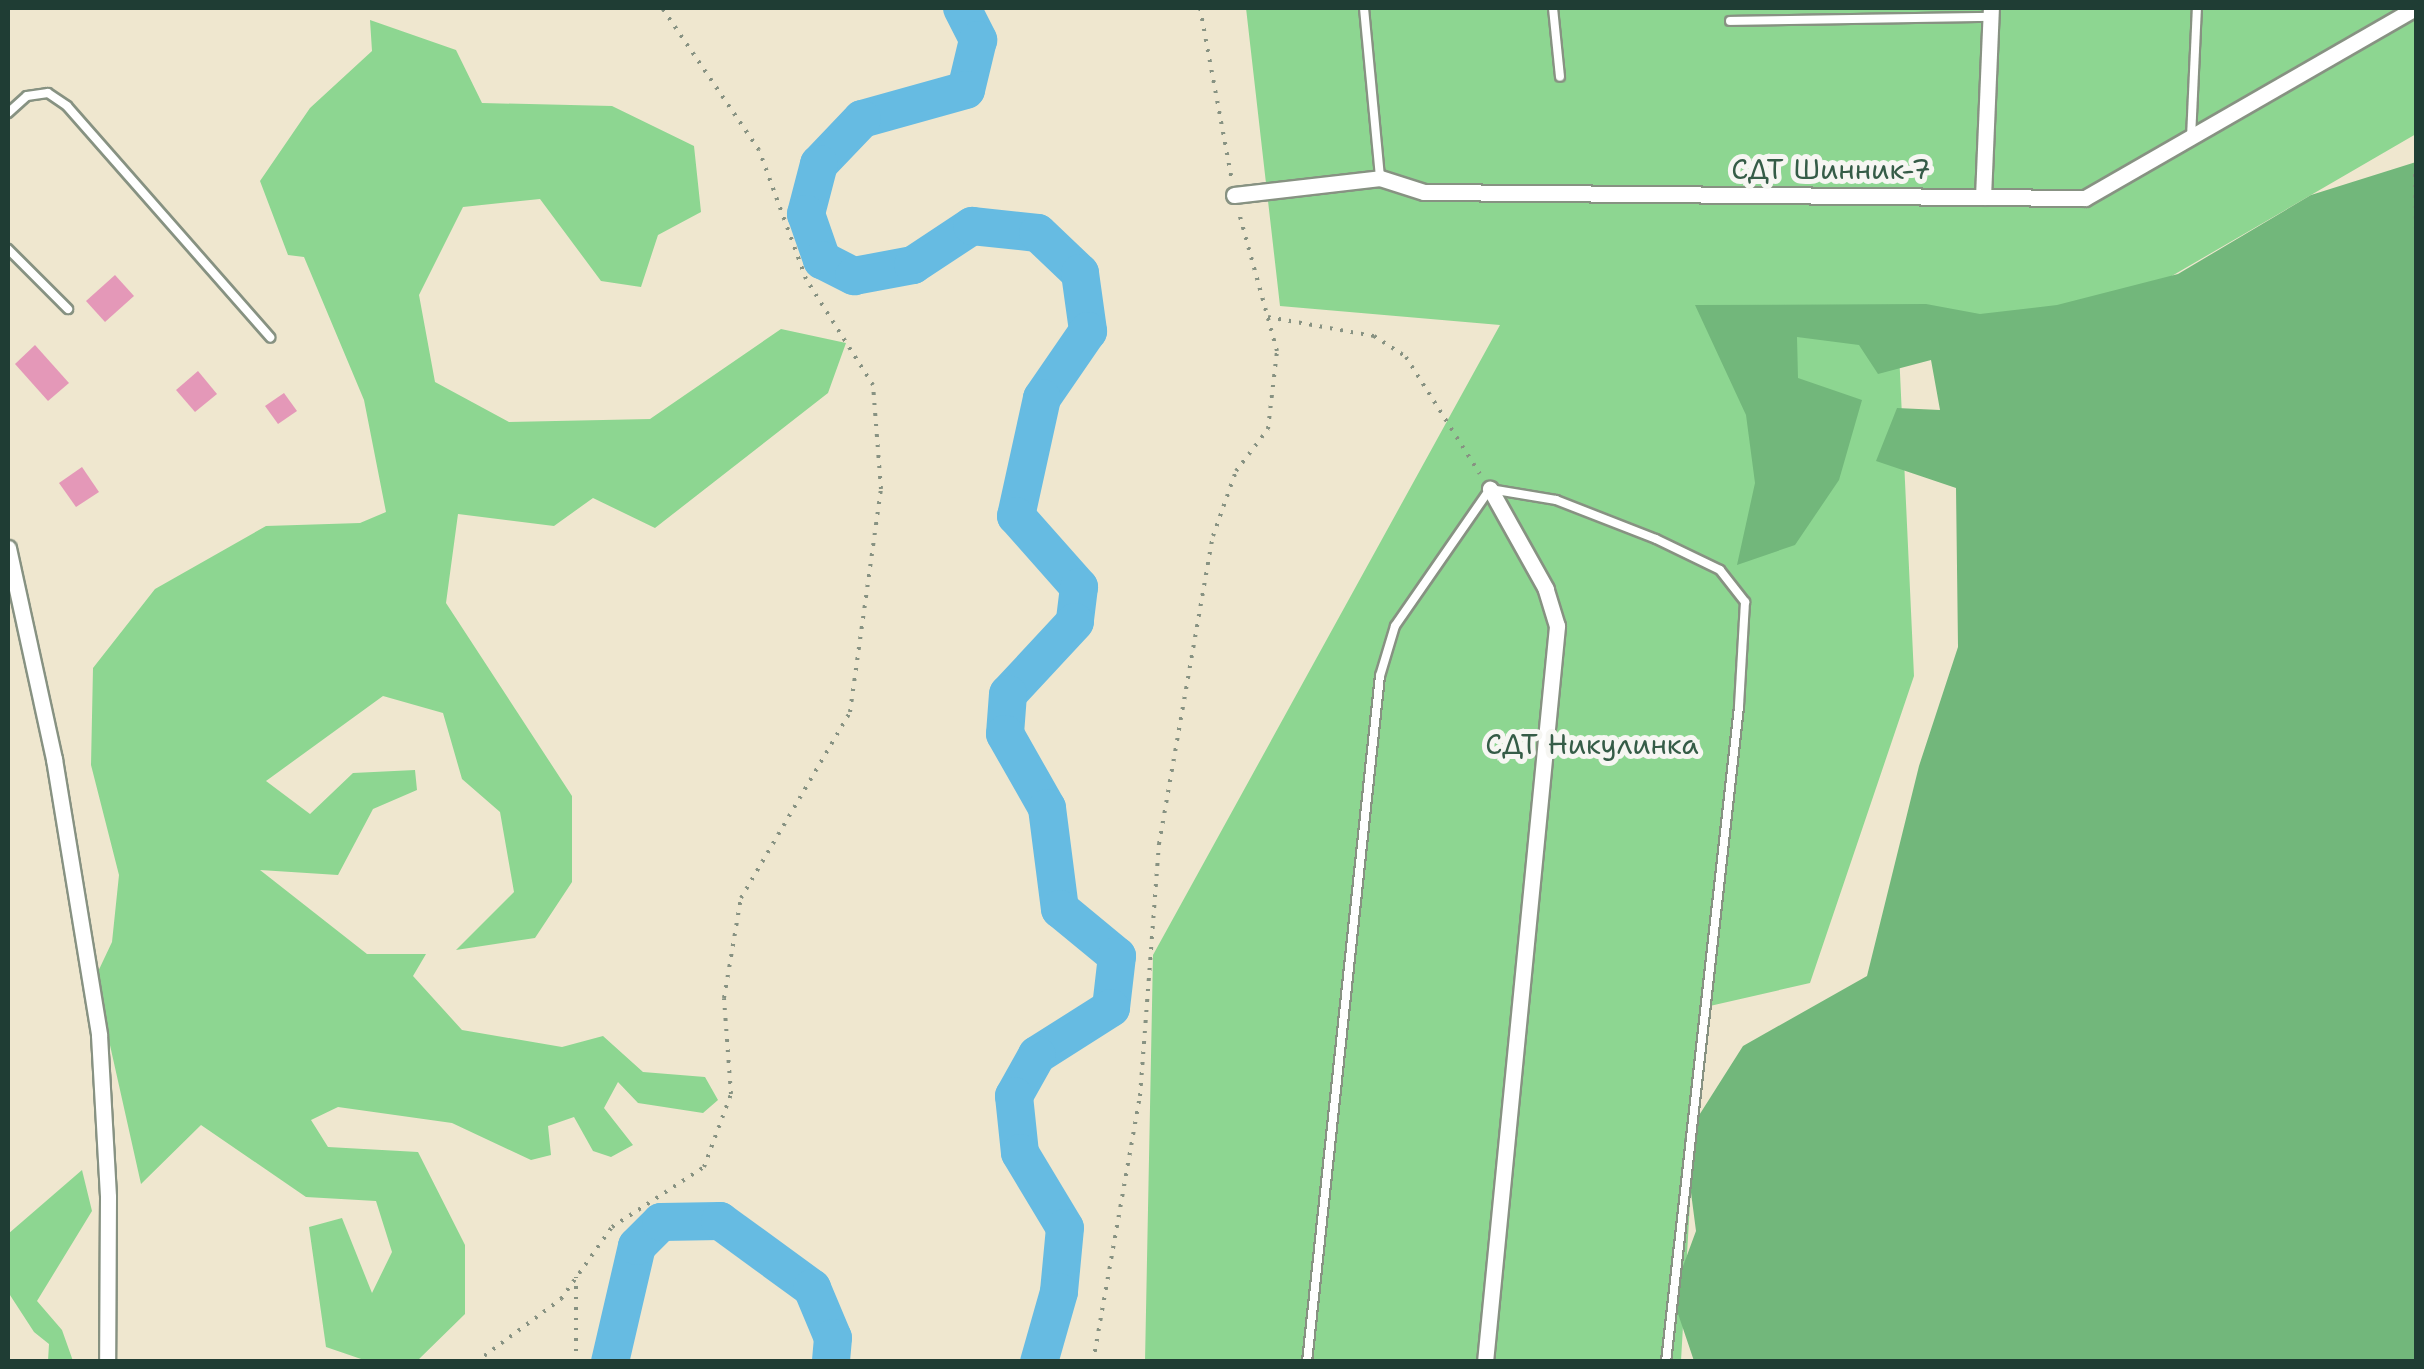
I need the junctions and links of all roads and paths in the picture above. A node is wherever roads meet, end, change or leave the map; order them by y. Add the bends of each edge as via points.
1 (662, 8) edge
2 (1200, 8) edge
3 (1364, 8) edge
4 (1554, 8) edge
5 (2197, 8) edge
6 (2408, 10) edge
7 (1990, 12) edge
8 (1730, 21) dead end
9 (1560, 77) dead end
10 (8, 113) edge
11 (2191, 142) junction
12 (2415, 174) edge
13 (1380, 178) junction
14 (1234, 195) junction
15 (1984, 197) junction
16 (2416, 234) edge
17 (8, 249) edge
18 (68, 309) dead end
19 (1268, 317) junction
20 (270, 338) dead end
21 (1490, 489) junction
22 (8, 548) edge
23 (576, 1277) junction
24 (108, 1362) edge
25 (476, 1362) edge
26 (576, 1362) edge
27 (1093, 1362) edge
28 (1307, 1362) edge
29 (1485, 1362) edge
30 (1666, 1362) edge

1 - 23 path via 759,150 806,279 873,385 881,489 850,712 741,898 724,998 731,1094 704,1168 612,1227
2 - 14 path
3 - 13 lane
4 - 9 lane
5 - 11 lane
6 - 11 street
7 - 8 lane
7 - 15 street
10 - 20 lane via 27,96 48,92 67,106
11 - 15 street via 2085,198
12 - 16 path
13 - 14 street
13 - 15 street via 1424,192
14 - 19 path
17 - 18 lane
19 - 21 path via 1374,336 1406,357
19 - 27 path via 1276,351 1268,429 1236,470 1212,536 1189,692 1173,747 1149,925 1140,1096
21 - 28 lane via 1395,626 1380,676
21 - 29 street via 1546,589 1557,641
21 - 30 lane via 1556,500 1656,539 1720,570 1745,602 1740,708
22 - 24 street via 54,759 99,1035
23 - 25 path via 534,1321
23 - 26 path

